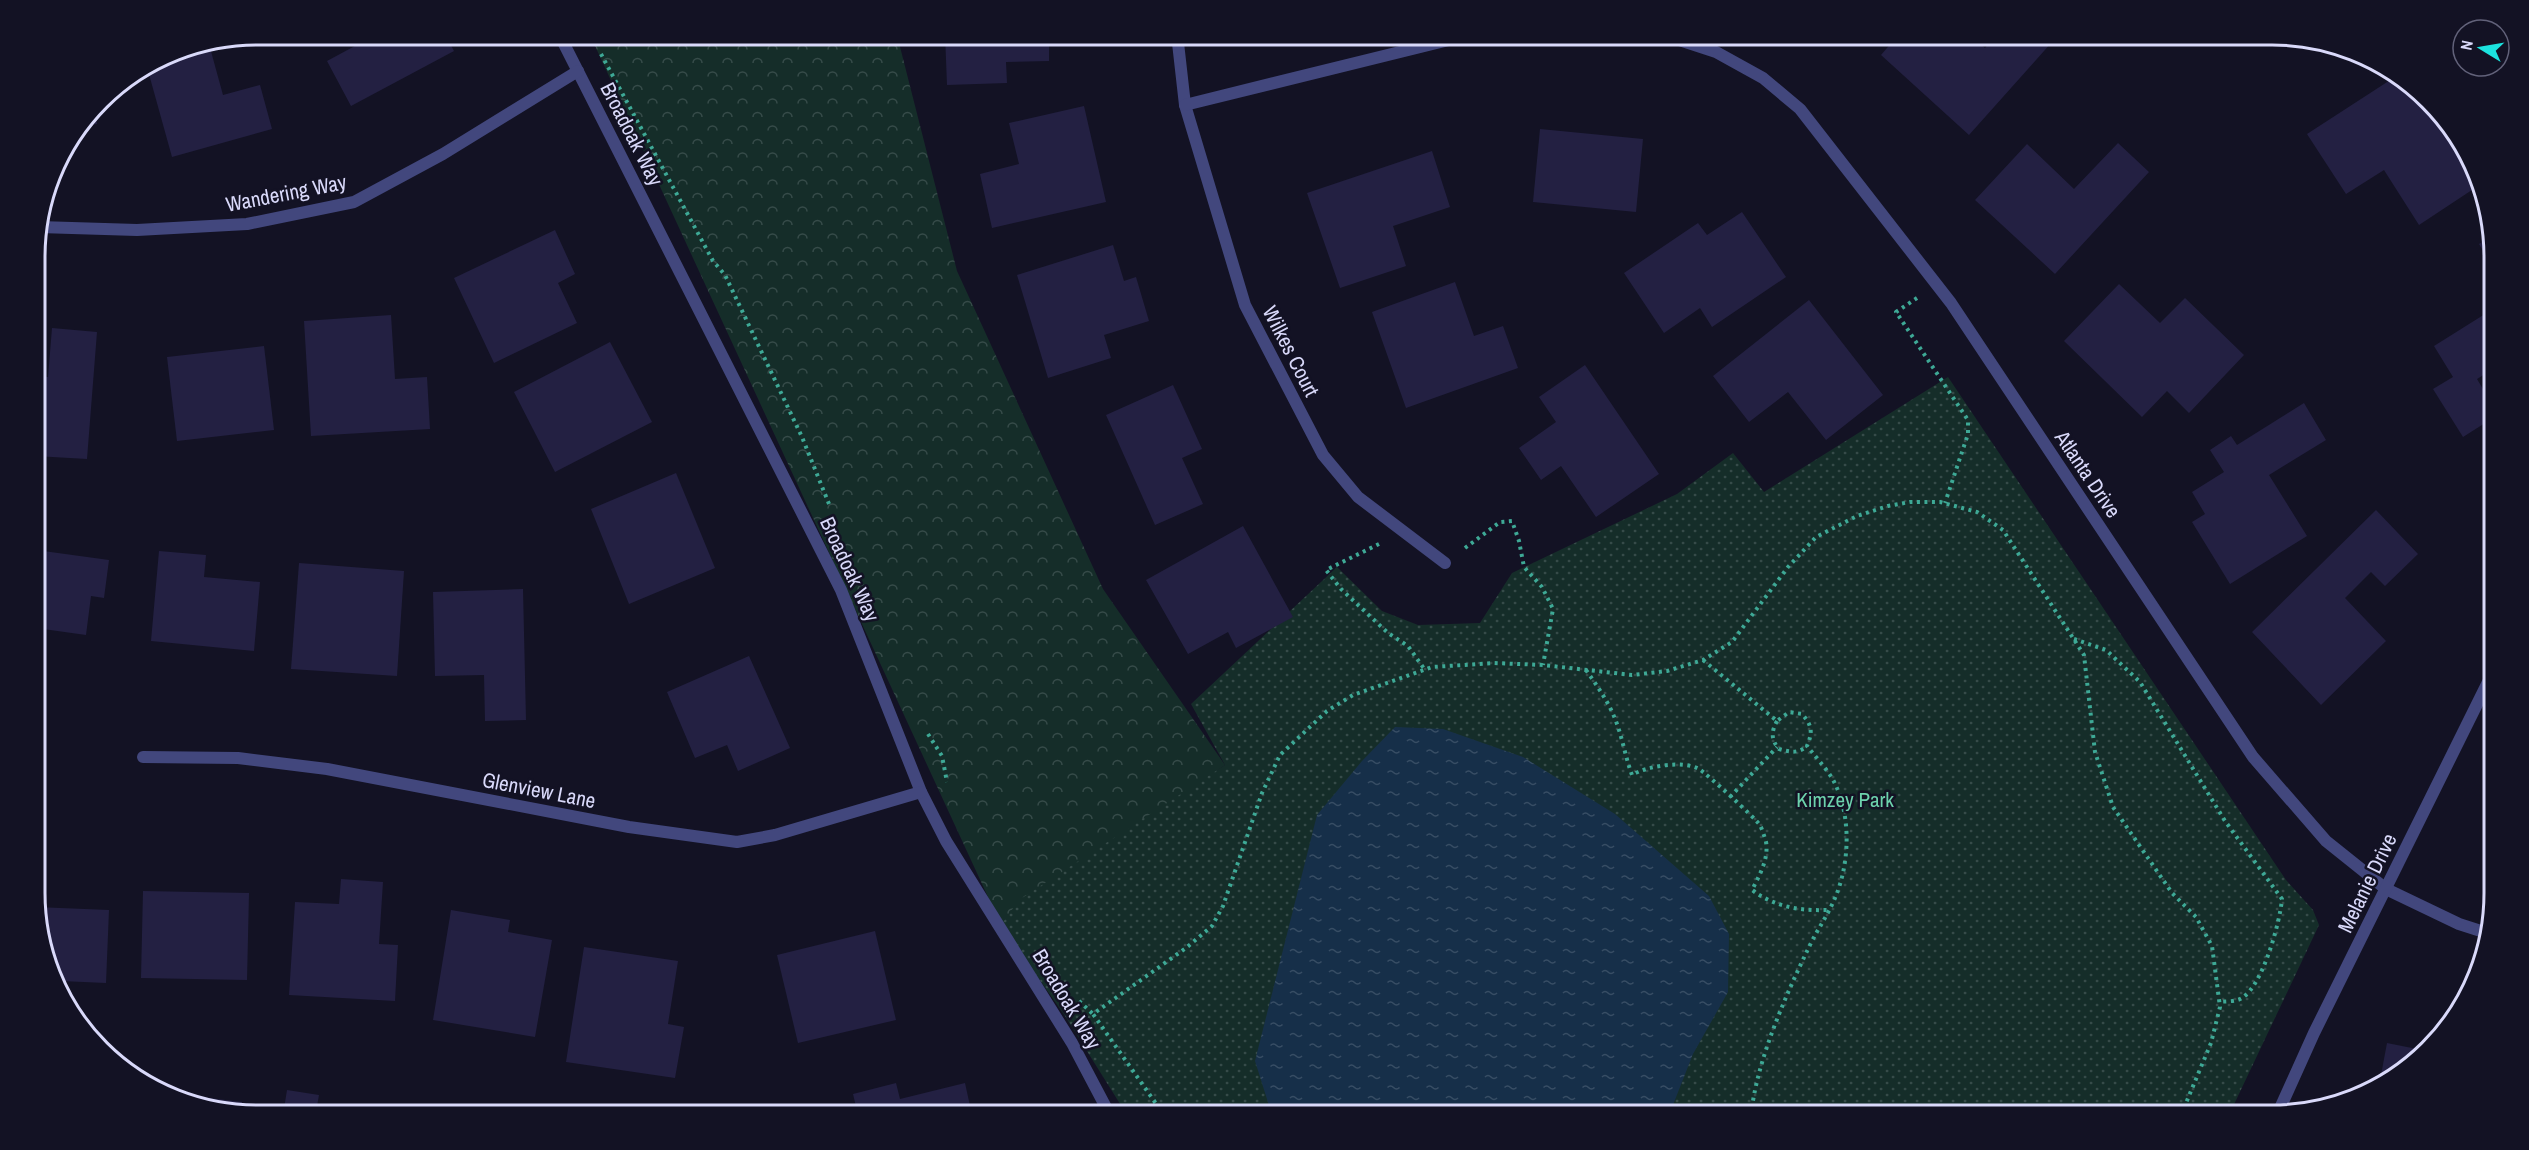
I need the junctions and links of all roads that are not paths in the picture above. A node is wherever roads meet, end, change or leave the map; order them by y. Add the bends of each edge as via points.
1 (564, 45) edge
2 (1178, 45) edge
3 (1428, 45) edge
4 (1695, 45) edge
5 (578, 71) junction
6 (1185, 105) junction
7 (47, 227) edge
8 (1445, 563) road end
9 (2484, 690) edge
10 (144, 757) dead end
11 (921, 792) junction
12 (2386, 890) junction
13 (2480, 931) edge
14 (1105, 1105) edge
15 (2282, 1105) edge

1 - 5 street, Broadoak Way
2 - 6 street, Wilkes Court
3 - 6 street
4 - 12 street, Atlanta Drive via 1763,78 1800,109 1937,285 2253,757 2326,841
5 - 7 street, Wandering Way via 443,154 354,202 247,224 137,230
5 - 11 street, Broadoak Way via 842,590
6 - 8 street, Wilkes Court via 1245,305 1323,455 1358,497
9 - 12 street, Melanie Drive
10 - 11 street, Glenview Lane via 238,758 327,769 629,827 737,842 775,835
11 - 14 street, Broadoak Way via 946,841 1072,1043
12 - 13 street, Atlanta Drive
12 - 15 street, Melanie Drive

